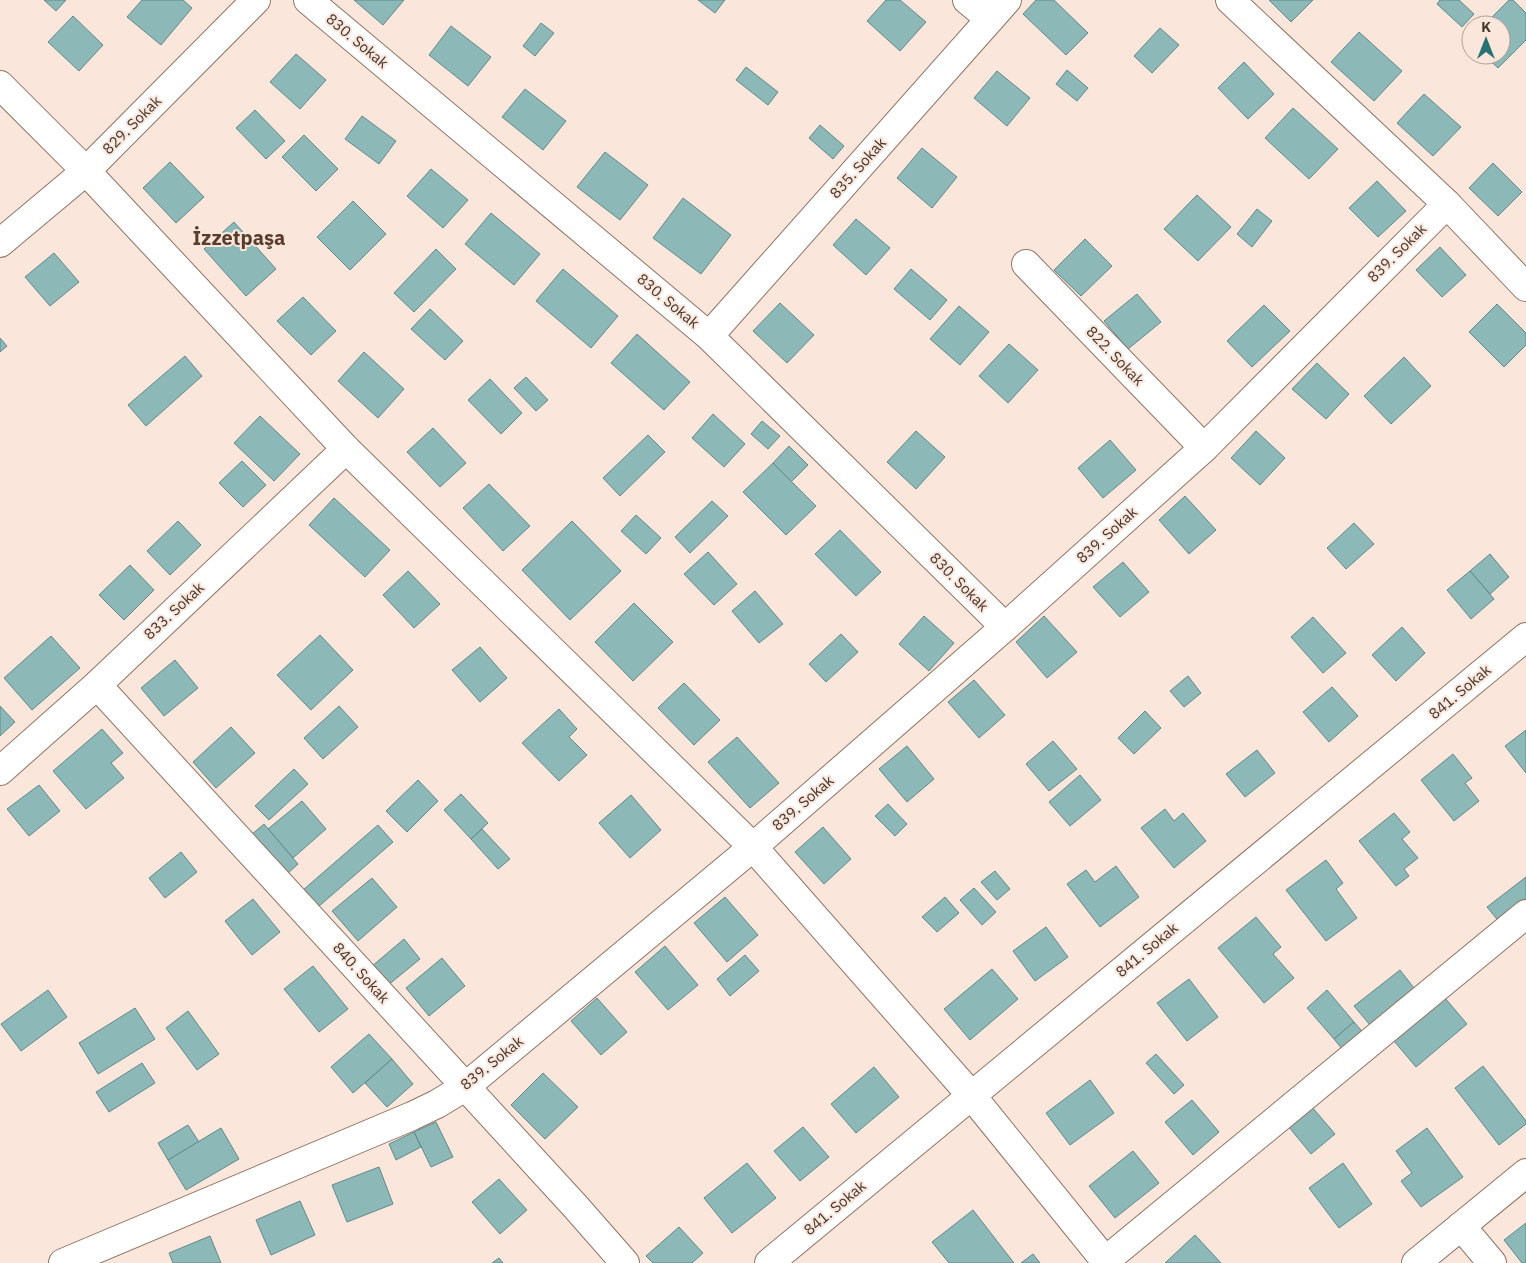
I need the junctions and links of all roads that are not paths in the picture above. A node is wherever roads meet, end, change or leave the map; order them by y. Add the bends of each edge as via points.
1 (256, 0) edge
2 (308, 0) edge
3 (967, 0) edge
4 (1230, 0) edge
5 (998, 10) edge
6 (0, 86) edge
7 (86, 171) junction
8 (1447, 204) junction
9 (0, 243) edge
10 (1026, 264) dead end
11 (1526, 287) edge
12 (709, 336) junction
13 (1204, 448) junction
14 (346, 449) junction
15 (1005, 627) junction
16 (1526, 638) edge
17 (97, 685) junction
18 (0, 771) edge
19 (753, 847) junction
20 (1526, 914) edge
21 (465, 1087) junction
22 (971, 1095) junction
23 (1526, 1173) edge
24 (1462, 1226) junction
25 (1106, 1262) edge
26 (63, 1263) edge
27 (625, 1263) edge
28 (770, 1263) edge
29 (1416, 1263) edge
30 (1492, 1263) edge

1 - 7 street, 829. Sokak
2 - 12 street, 830. Sokak
3 - 5 street
4 - 8 street
5 - 12 street, 835. Sokak
6 - 7 street
7 - 9 street, 829. Sokak
7 - 14 street
8 - 11 street
8 - 13 street, 839. Sokak
10 - 13 street, 822. Sokak
12 - 15 street, 830. Sokak
13 - 15 street, 839. Sokak
14 - 17 street, 833. Sokak
14 - 19 street
15 - 19 street, 839. Sokak
16 - 22 street, 841. Sokak
17 - 18 street, 833. Sokak
17 - 21 street, 840. Sokak
19 - 21 street, 839. Sokak
19 - 22 street
20 - 25 street
21 - 26 street, 839. Sokak via 412,1116
21 - 27 street, 840. Sokak
22 - 25 street
22 - 28 street, 841. Sokak
23 - 24 street
24 - 29 street
24 - 30 street

